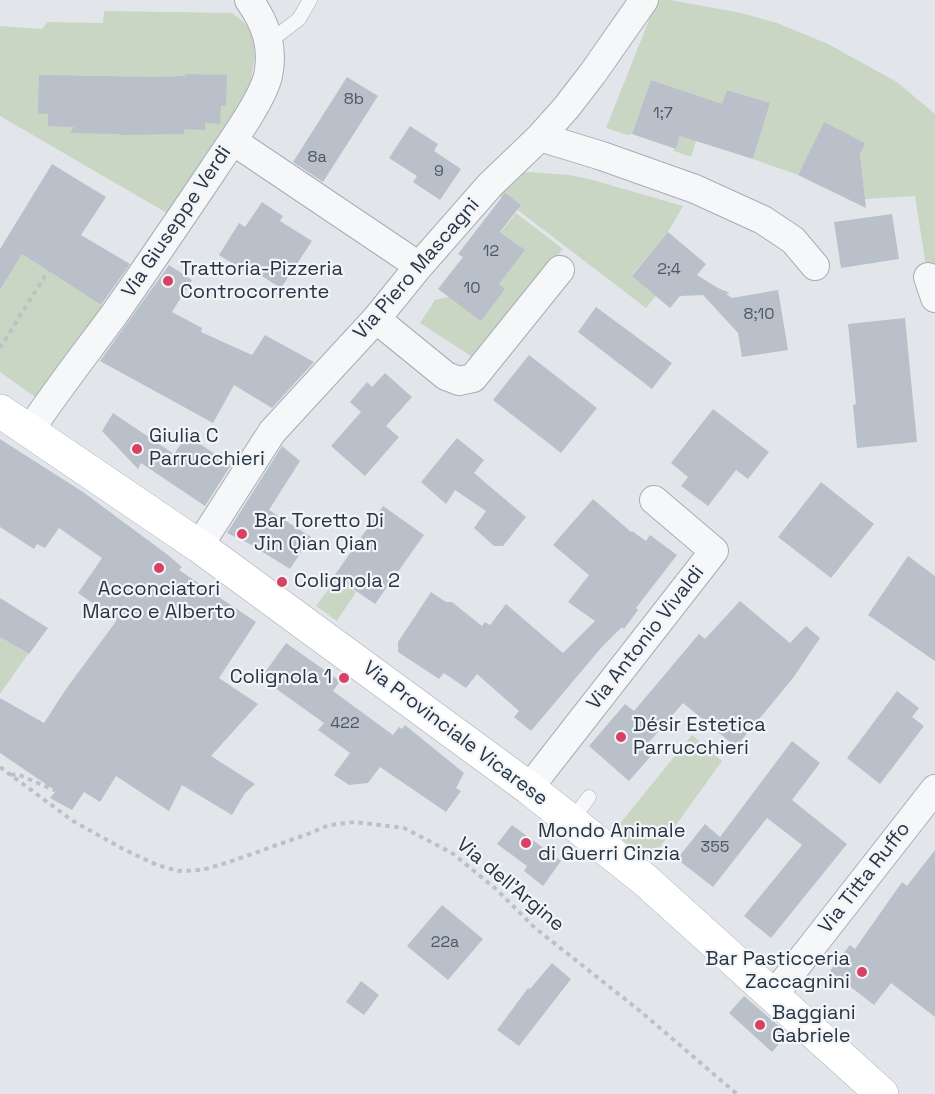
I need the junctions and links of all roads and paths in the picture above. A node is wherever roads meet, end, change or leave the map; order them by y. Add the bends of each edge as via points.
1 (249, 0) edge
2 (310, 0) edge
3 (644, 0) edge
4 (270, 41) junction
5 (540, 137) junction
6 (233, 141) junction
7 (407, 258) dead end
8 (815, 266) dead end
9 (560, 270) dead end
10 (48, 271) dead end
11 (376, 319) junction
12 (0, 348) edge
13 (0, 411) edge
14 (30, 430) junction
15 (654, 501) dead end
16 (199, 546) junction
17 (97, 717) dead end
18 (0, 767) edge
19 (10, 775) junction
20 (530, 788) junction
21 (935, 789) edge
22 (773, 996) junction
23 (737, 1094) edge
24 (882, 1094) edge

1 - 4 street, Via Giuseppe Verdi
2 - 4 lane via 299,19
3 - 5 street, Via Piero Mascagni via 594,74
4 - 6 street, Via Giuseppe Verdi via 267,79
5 - 8 street via 705,193 763,220 793,240
5 - 11 street, Via Piero Mascagni via 490,184
6 - 7 street
6 - 14 street, Via Giuseppe Verdi
9 - 11 street via 473,378 459,381 446,376
10 - 12 path
11 - 16 street, Via Piero Mascagni via 272,432
13 - 14 main road, Via Provinciale Vicarese
14 - 16 main road, Via Provinciale Vicarese
15 - 20 street, Via Antonio Vivaldi via 714,551
16 - 20 main road, Via Provinciale Vicarese
17 - 19 path via 76,761 54,789 17,774
18 - 19 path, Via dell'Argine
19 - 23 path, Via dell'Argine via 73,821 125,850 178,871 202,870 329,825 355,822 404,828 452,853 535,928
20 - 22 main road, Via Provinciale Vicarese via 580,809 645,880
21 - 22 street, Via Titta Ruffo
22 - 24 main road, Via Provinciale Vicarese

